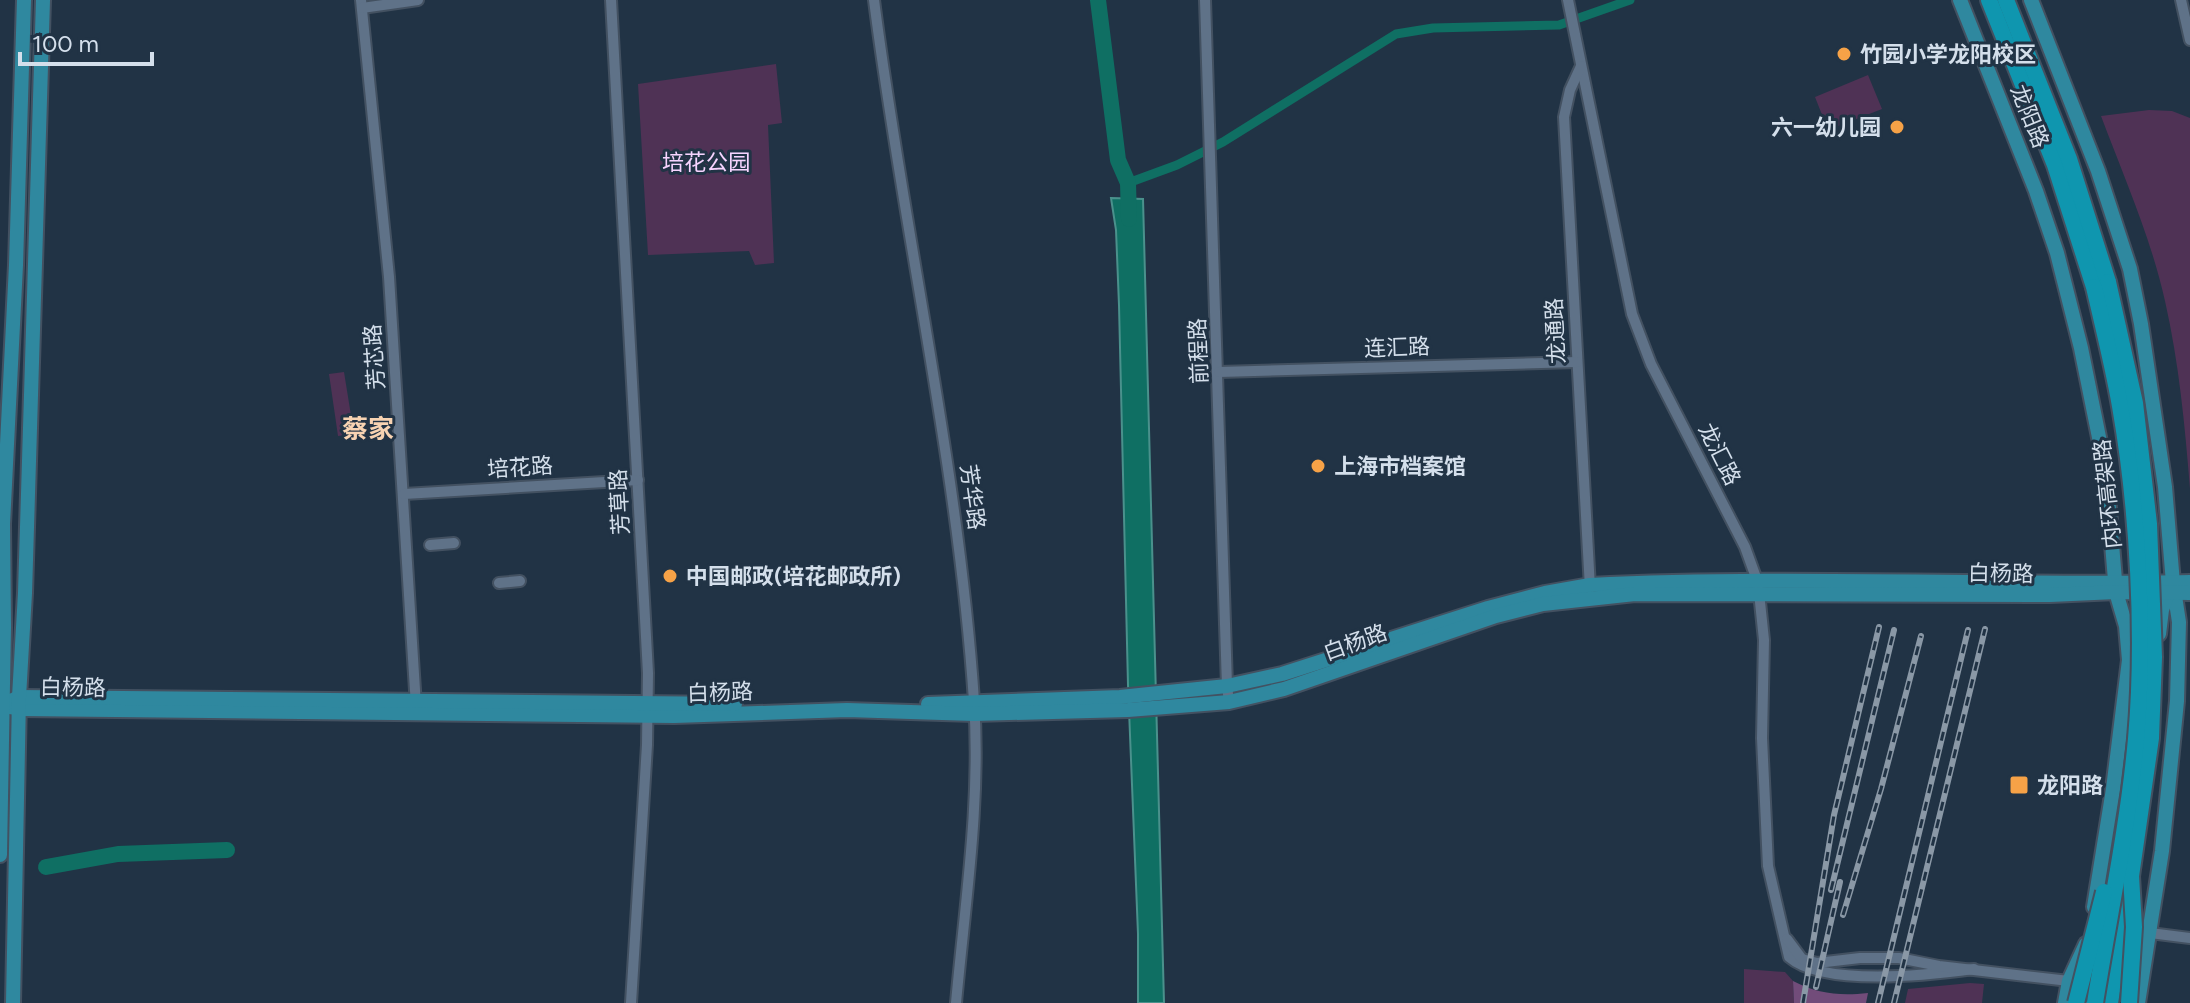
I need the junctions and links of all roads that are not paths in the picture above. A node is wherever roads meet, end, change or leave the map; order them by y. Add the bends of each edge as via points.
1 (24, 0) edge
2 (43, 0) edge
3 (418, 0) edge
4 (611, 0) edge
5 (874, 0) edge
6 (1205, 0) edge
7 (1568, 0) edge
8 (1960, 0) edge
9 (1981, 0) edge
10 (1989, 0) edge
11 (2006, 0) edge
12 (2031, 0) edge
13 (2181, 0) edge
14 (362, 4) edge
15 (2190, 40) edge
16 (1581, 66) junction
17 (2023, 84) junction
18 (2101, 284) junction
19 (1577, 362) junction
20 (1219, 372) junction
21 (638, 480) junction
22 (404, 494) junction
23 (454, 543) dead end
24 (430, 545) dead end
25 (520, 581) dead end
26 (2190, 582) edge
27 (499, 583) dead end
28 (2116, 586) junction
29 (1759, 588) junction
30 (2176, 590) edge
31 (1590, 591) junction
32 (2129, 673) junction
33 (1227, 686) junction
34 (1173, 700) junction
35 (1229, 702) junction
36 (20, 703) junction
37 (1, 705) edge
38 (416, 707) junction
39 (974, 708) junction
40 (648, 710) junction
41 (2123, 829) junction
42 (0, 855) edge
43 (2131, 876) junction
44 (2154, 891) junction
45 (2150, 933) junction
46 (1784, 934) junction
47 (2089, 938) junction
48 (2190, 938) edge
49 (1974, 969) junction
50 (2069, 981) junction
51 (13, 1003) edge
52 (631, 1003) edge
53 (956, 1003) edge
54 (2065, 1003) edge
55 (2076, 1003) edge
56 (2091, 1003) edge
57 (2114, 1003) edge
58 (2129, 1003) edge
59 (2138, 1003) edge

1 - 37 main road
2 - 36 main road
3 - 14 street
4 - 21 street, 芳草路
5 - 39 street, 芳华路 via 949,467
6 - 20 street, 前程路
7 - 16 street, 龙汇路
8 - 28 main road, 龙阳路 via 2036,191 2069,296 2106,472
9 - 17 highway
10 - 17 highway, 内环高架路
11 - 18 highway, 内环高架路 via 2069,159
12 - 30 main road, 龙阳路 via 2130,269
13 - 15 street
14 - 22 street, 芳芯路
16 - 19 street, 龙通路 via 1564,117
16 - 29 street, 龙汇路 via 1632,314 1651,364 1745,547
17 - 18 highway, 内环高架路
18 - 41 highway, 内环高架路, bridge via 2135,526 2136,738
18 - 43 highway, 内环高架路, bridge via 2135,403 2150,539 2151,738
19 - 20 street, 连汇路
19 - 31 street, 龙通路
20 - 33 street, 前程路
21 - 22 street, 培花路
21 - 40 street, 芳草路
22 - 38 street, 芳芯路
23 - 24 street
25 - 27 street
26 - 30 main road, 白杨路
28 - 29 main road, 白杨路 via 2050,595
28 - 30 main road, 白杨路
28 - 32 main road, 龙阳路
29 - 31 main road, 白杨路
29 - 46 street, 龙汇路 via 1768,866
30 - 44 main road, 龙阳路 via 2177,701
30 - 57 main road, 龙阳路 via 2159,630 2149,785
31 - 33 main road, 白杨路 via 1545,593
31 - 35 main road, 白杨路 via 1496,616 1328,676
32 - 47 main road, 龙阳路
32 - 56 main road, 龙阳路 via 2132,744
33 - 34 main road, 白杨路
33 - 35 street, 前程路
34 - 35 main road, 白杨路
34 - 39 main road, 白杨路
36 - 37 main road, 白杨路
36 - 38 main road, 白杨路
36 - 51 main road
37 - 42 main road
38 - 40 main road, 白杨路
39 - 40 main road, 白杨路
39 - 53 street, 芳华路 via 975,802
40 - 52 street, 芳草路
41 - 55 highway, bridge
41 - 56 highway, 内环高架路, bridge
43 - 57 highway, 内环高架路, bridge
43 - 58 highway, bridge
44 - 45 main road, 龙阳路
44 - 57 main road via 2138,971
45 - 48 street
45 - 59 main road, 龙阳路
46 - 49 street, 龙汇路 via 1802,959 1817,963 1899,958
46 - 49 street, 龙汇路 via 1789,957 1800,966 1839,976
47 - 50 main road, 龙阳路
47 - 56 main road, 龙阳路
49 - 50 street, 龙汇路
50 - 54 main road, 龙阳路
50 - 55 main road

